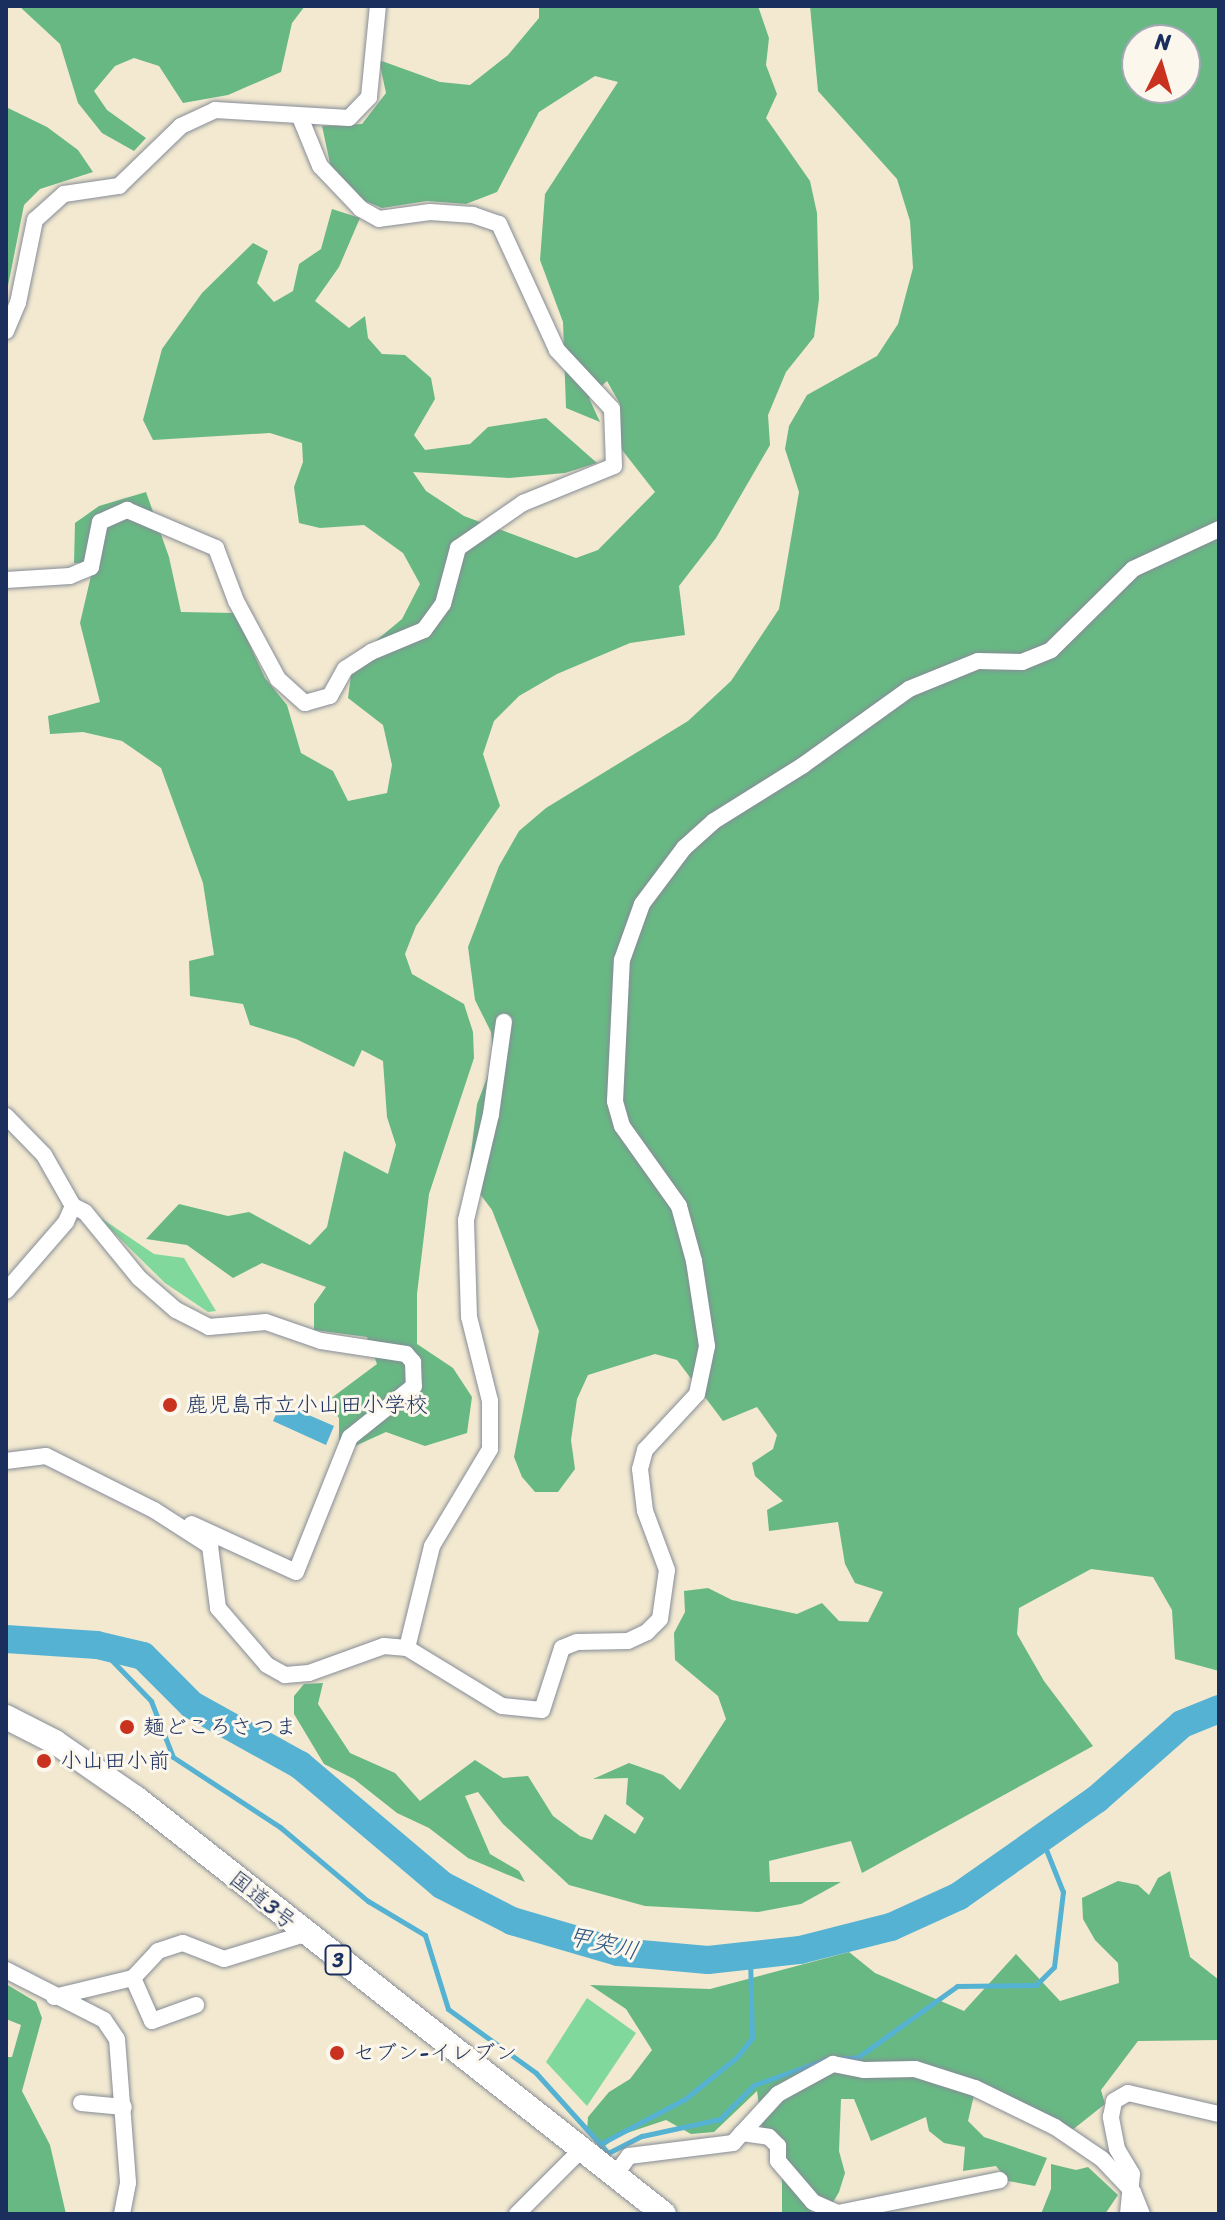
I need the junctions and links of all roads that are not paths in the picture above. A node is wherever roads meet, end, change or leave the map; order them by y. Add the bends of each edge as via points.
1 (378, 6) edge
2 (300, 117) junction
3 (6, 331) edge
4 (1219, 529) edge
5 (6, 580) edge
6 (504, 1022) dead end
7 (6, 1116) edge
8 (73, 1206) junction
9 (6, 1291) edge
10 (6, 1461) edge
11 (154, 1510) junction
12 (407, 1648) junction
13 (6, 1717) edge
14 (305, 1934) junction
15 (6, 1970) edge
16 (133, 1978) junction
17 (54, 1997) junction
18 (196, 2005) dead end
19 (92, 2098) dead end
20 (124, 2107) junction
21 (1219, 2114) edge
22 (742, 2133) junction
23 (580, 2151) junction
24 (613, 2178) junction
25 (1000, 2180) dead end
26 (1133, 2192) junction
27 (122, 2214) edge
28 (517, 2214) edge
29 (664, 2214) edge
30 (1128, 2214) edge
31 (1142, 2214) edge

1 - 2 street via 369,97 349,118
2 - 3 street via 215,110 181,126 119,186 64,194 35,220 18,303
2 - 5 street via 320,166 361,209 379,219 430,212 473,215 499,224 557,350 612,409 614,466 523,503 458,548 443,604 424,630 371,652 345,669 330,696 305,703 278,679 236,601 216,548 127,510 100,522 91,567 70,576
4 - 12 street via 1133,569 1051,650 1022,662 978,661 909,689 714,821 684,848 642,904 622,960 615,1101 622,1126 679,1206 707,1346 697,1394 645,1450 640,1469 645,1511 667,1570 660,1619 628,1641 577,1642 562,1648 542,1710 502,1706
6 - 12 street via 491,1114 466,1220 469,1317 493,1428 485,1465 432,1546
7 - 8 street via 44,1155
8 - 9 street via 66,1222
8 - 11 street via 85,1212 139,1278 176,1310 209,1327 266,1322 321,1341 406,1354 413,1362 414,1386 350,1437 296,1572
10 - 11 street via 46,1456
11 - 12 street via 210,1546 218,1608 267,1665 285,1675 309,1673 384,1646
13 - 14 highway, 国道3号 / 3 via 90,1764
14 - 16 street via 224,1959 183,1943 158,1951
14 - 23 highway, 国道3号 / 3
15 - 17 street
16 - 17 street
16 - 18 street via 152,2021
17 - 20 street via 104,2020 117,2039
19 - 20 street
20 - 27 street via 128,2183
21 - 26 street via 1128,2093 1114,2101 1117,2149 1132,2174
22 - 24 street via 733,2143 629,2156
22 - 25 street via 769,2137 778,2146 778,2161 813,2202 838,2213
22 - 26 street via 778,2094 833,2064 864,2070 915,2069 975,2088 1055,2127 1102,2159
23 - 24 highway, 国道3号 / 3
23 - 28 street
24 - 29 highway, 国道3号 / 3
26 - 30 street
26 - 31 street

